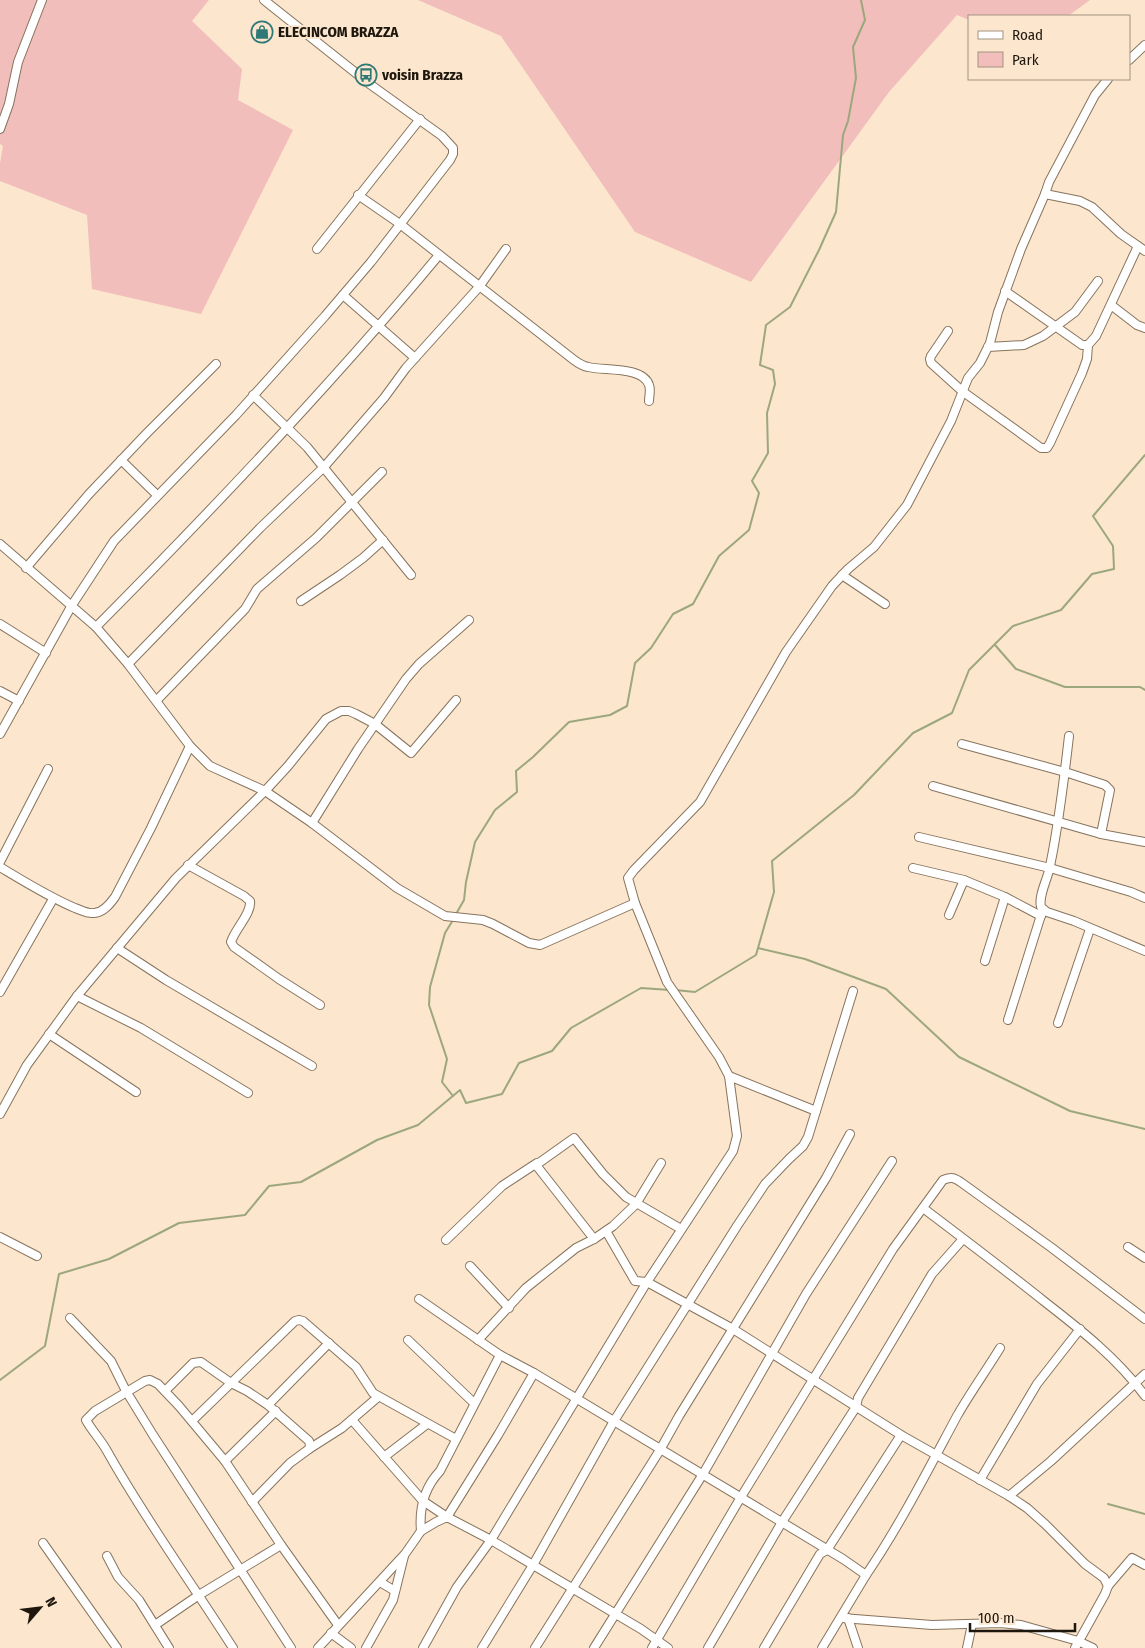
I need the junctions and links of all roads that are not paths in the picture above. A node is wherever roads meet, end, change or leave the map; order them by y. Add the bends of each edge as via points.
1 (42, 0) edge
2 (264, 0) edge
3 (1145, 45) edge
4 (1130, 59) edge
5 (1107, 80) edge
6 (420, 119) junction
7 (0, 129) edge
8 (1045, 194) junction
9 (358, 195) junction
10 (400, 224) junction
11 (317, 249) dead end
12 (506, 249) dead end
13 (1142, 249) edge
14 (439, 255) junction
15 (1098, 282) dead end
16 (479, 287) junction
17 (1005, 292) junction
18 (344, 295) junction
19 (1111, 305) junction
20 (378, 326) junction
21 (1055, 326) junction
22 (1145, 328) edge
23 (948, 331) dead end
24 (1088, 345) junction
25 (988, 347) junction
26 (415, 358) junction
27 (216, 364) dead end
28 (962, 391) junction
29 (253, 395) junction
30 (649, 401) dead end
31 (288, 428) junction
32 (121, 460) junction
33 (324, 467) junction
34 (382, 472) dead end
35 (158, 494) junction
36 (352, 502) junction
37 (384, 540) junction
38 (0, 544) edge
39 (26, 568) junction
40 (411, 575) dead end
41 (842, 575) junction
42 (300, 601) dead end
43 (885, 604) dead end
44 (72, 605) junction
45 (469, 620) dead end
46 (0, 624) edge
47 (96, 627) junction
48 (46, 652) junction
49 (128, 664) junction
50 (0, 690) edge
51 (157, 700) junction
52 (456, 700) dead end
53 (19, 701) junction
54 (375, 724) junction
55 (0, 734) edge
56 (1069, 736) dead end
57 (962, 744) dead end
58 (190, 746) junction
59 (48, 770) dead end
60 (1065, 772) junction
61 (933, 786) dead end
62 (265, 791) junction
63 (1058, 821) junction
64 (312, 823) junction
65 (1101, 834) junction
66 (920, 837) dead end
67 (1145, 842) edge
68 (0, 862) edge
69 (188, 865) junction
70 (0, 867) edge
71 (913, 868) dead end
72 (1050, 868) junction
73 (964, 880) junction
74 (1005, 898) junction
75 (1145, 898) edge
76 (53, 899) junction
77 (635, 902) junction
78 (1042, 913) junction
79 (949, 915) dead end
80 (1090, 929) junction
81 (118, 948) junction
82 (1145, 951) edge
83 (984, 962) dead end
84 (852, 991) dead end
85 (0, 992) edge
86 (77, 996) junction
87 (320, 1005) dead end
88 (1008, 1020) dead end
89 (1058, 1023) dead end
90 (49, 1034) junction
91 (312, 1066) dead end
92 (730, 1076) junction
93 (136, 1092) dead end
94 (248, 1093) dead end
95 (816, 1111) junction
96 (0, 1114) edge
97 (850, 1134) dead end
98 (892, 1161) dead end
99 (537, 1163) junction
100 (661, 1163) dead end
101 (636, 1204) junction
102 (923, 1208) junction
103 (681, 1229) junction
104 (606, 1231) junction
105 (0, 1238) edge
106 (963, 1238) junction
107 (446, 1240) dead end
108 (594, 1240) junction
109 (1128, 1247) dead end
110 (37, 1256) dead end
111 (1145, 1258) edge
112 (470, 1266) dead end
113 (647, 1282) junction
114 (419, 1299) dead end
115 (688, 1304) junction
116 (509, 1308) junction
117 (70, 1318) dead end
118 (1145, 1319) edge
119 (733, 1329) junction
120 (1080, 1329) junction
121 (408, 1340) dead end
122 (478, 1340) junction
123 (329, 1343) junction
124 (1000, 1348) dead end
125 (500, 1354) junction
126 (772, 1355) junction
127 (534, 1373) junction
128 (1145, 1374) edge
129 (813, 1381) junction
130 (1135, 1382) junction
131 (231, 1383) junction
132 (126, 1391) junction
133 (165, 1391) junction
134 (378, 1396) junction
135 (1145, 1396) edge
136 (576, 1398) junction
137 (474, 1403) junction
138 (268, 1405) junction
139 (856, 1407) junction
140 (276, 1411) junction
141 (352, 1420) junction
142 (192, 1421) junction
143 (614, 1421) junction
144 (427, 1424) junction
145 (900, 1435) junction
146 (456, 1439) junction
147 (309, 1449) junction
148 (660, 1450) junction
149 (937, 1455) junction
150 (384, 1457) junction
151 (225, 1461) junction
152 (704, 1474) junction
153 (980, 1480) junction
154 (1009, 1496) junction
155 (741, 1497) junction
156 (423, 1501) junction
157 (252, 1502) junction
158 (447, 1517) junction
159 (782, 1522) junction
160 (421, 1531) junction
161 (491, 1540) junction
162 (43, 1543) dead end
163 (281, 1545) junction
164 (827, 1550) junction
165 (404, 1554) junction
166 (107, 1556) dead end
167 (533, 1565) junction
168 (1145, 1565) edge
169 (240, 1571) junction
170 (866, 1575) junction
171 (380, 1582) junction
172 (1108, 1586) junction
173 (571, 1588) junction
174 (395, 1591) junction
175 (199, 1595) junction
176 (615, 1614) junction
177 (845, 1618) junction
178 (972, 1624) junction
179 (155, 1625) junction
180 (338, 1625) junction
181 (332, 1633) junction
182 (657, 1640) junction
183 (1077, 1645) edge
184 (117, 1648) edge
185 (169, 1648) edge
186 (233, 1648) edge
187 (291, 1648) edge
188 (318, 1648) edge
189 (352, 1648) edge
190 (366, 1648) edge
191 (423, 1648) edge
192 (482, 1648) edge
193 (535, 1648) edge
194 (594, 1648) edge
195 (652, 1648) edge
196 (668, 1648) edge
197 (708, 1648) edge
198 (764, 1648) edge
199 (822, 1648) edge
200 (858, 1648) edge
201 (967, 1648) edge
202 (1093, 1648) edge

1 - 7 street via 18,62
2 - 6 street
3 - 4 street
5 - 8 street via 1095,95
6 - 9 street
6 - 10 street via 449,143 453,154
8 - 13 street via 1075,199 1092,207
8 - 17 street
9 - 10 street
9 - 11 street
10 - 14 street
10 - 18 street
12 - 16 street
13 - 19 street
14 - 16 street
14 - 20 street
15 - 21 street via 1075,312
16 - 26 street
16 - 30 street via 581,365 618,370 646,379 650,386
17 - 21 street
17 - 25 street
18 - 20 street
18 - 29 street
19 - 22 street
19 - 24 street
20 - 26 street
20 - 31 street
21 - 24 street
21 - 25 street via 1024,345
23 - 28 street via 930,359
24 - 28 street via 1082,373 1046,448 1041,448
25 - 28 street
26 - 33 street
27 - 32 street
28 - 41 street via 951,421 907,505 874,547
29 - 31 street
29 - 35 street
31 - 33 street
31 - 47 street
32 - 35 street
32 - 39 street
33 - 36 street
33 - 49 street
34 - 36 street
35 - 44 street via 114,541
36 - 37 street
36 - 51 street via 257,589 245,609
37 - 40 street
37 - 42 street
38 - 39 street
39 - 44 street
41 - 43 street
41 - 77 street via 786,652 700,802 630,874 629,883
44 - 47 street
44 - 48 street
45 - 54 street via 419,664
46 - 48 street
47 - 49 street
48 - 53 street
49 - 51 street
50 - 53 street
51 - 58 street
52 - 54 street via 411,753
53 - 55 street
54 - 62 street via 349,711 341,711 326,719
54 - 64 street
56 - 60 street
57 - 60 street
58 - 62 street via 210,766
58 - 76 street via 151,828 108,906 95,913 86,912
59 - 68 street
60 - 63 street
60 - 65 street via 1109,787
61 - 63 street
62 - 64 street
62 - 69 street
63 - 65 street
63 - 72 street
64 - 77 street via 397,888 444,916 483,920 534,945 540,946
65 - 67 street
66 - 72 street
69 - 81 street
69 - 87 street via 250,901 250,909 231,942 234,947
70 - 76 street
71 - 73 street
72 - 75 street
72 - 78 street via 1040,904
73 - 74 street
73 - 79 street
74 - 78 street
74 - 83 street
76 - 85 street
77 - 92 street via 667,982
78 - 80 street
78 - 88 street
80 - 82 street
80 - 89 street
81 - 86 street
81 - 91 street
84 - 95 street
86 - 90 street
86 - 94 street via 141,1028
90 - 93 street
90 - 96 street via 27,1065
92 - 95 street
92 - 103 street via 736,1143
95 - 115 street via 803,1146 765,1184
97 - 119 street
98 - 126 street via 806,1294
99 - 101 street via 574,1138 603,1174
99 - 107 street via 502,1186
99 - 108 street via 537,1168
100 - 101 street
101 - 103 street
101 - 104 street
102 - 106 street
102 - 118 street via 943,1180 956,1178
102 - 129 street via 893,1249
103 - 113 street
104 - 108 street
104 - 113 street via 635,1281
105 - 110 street
106 - 120 street
106 - 139 street via 932,1274 858,1398
108 - 116 street via 576,1248 538,1278
109 - 111 street
112 - 116 street
113 - 115 street
113 - 136 street
114 - 122 street
115 - 119 street
115 - 143 street
116 - 122 street
117 - 132 street via 111,1361
119 - 126 street
119 - 148 street
120 - 130 street
120 - 153 street via 1037,1384
121 - 137 street
122 - 125 street
123 - 131 street via 299,1320
123 - 134 street via 356,1366
123 - 138 street
124 - 149 street
125 - 127 street
125 - 137 street
126 - 129 street
126 - 152 street
127 - 136 street
127 - 158 street
128 - 130 street
129 - 139 street
129 - 155 street
130 - 135 street
130 - 154 street
131 - 133 street via 197,1361
131 - 138 street
131 - 142 street
132 - 133 street via 150,1380
132 - 169 street
132 - 175 street via 86,1420 146,1518
133 - 142 street
134 - 141 street
134 - 144 street
136 - 143 street
136 - 161 street
137 - 146 street
138 - 140 street
139 - 145 street
139 - 159 street
140 - 147 street via 309,1441
140 - 151 street
141 - 147 street
141 - 150 street
142 - 151 street
143 - 148 street
143 - 167 street
144 - 146 street
144 - 150 street
145 - 149 street
145 - 164 street
146 - 156 street
147 - 157 street via 290,1463
148 - 152 street
148 - 173 street
149 - 153 street
149 - 170 street
150 - 156 street
151 - 157 street
152 - 155 street
152 - 176 street
153 - 154 street
154 - 172 street via 1045,1524 1085,1564 1104,1578
155 - 159 street
155 - 182 street
156 - 158 street
156 - 160 street
157 - 163 street
158 - 160 street
158 - 161 street
159 - 164 street
159 - 197 street
160 - 165 street
161 - 167 street
161 - 191 street via 457,1587
162 - 184 street
163 - 169 street
163 - 180 street
164 - 170 street
164 - 198 street via 820,1554
165 - 171 street
165 - 174 street
166 - 179 street via 118,1577 139,1600
167 - 173 street
167 - 192 street
168 - 172 street via 1132,1558
169 - 175 street
169 - 187 street
170 - 177 street
171 - 174 street
171 - 180 street
172 - 183 street
173 - 176 street
173 - 193 street
174 - 190 street
175 - 179 street
175 - 186 street
176 - 182 street
176 - 194 street
177 - 178 street via 932,1625
177 - 199 street
177 - 200 street
178 - 183 street via 1021,1625
178 - 201 street
179 - 185 street
180 - 181 street
181 - 188 street
181 - 189 street
182 - 195 street
182 - 196 street
183 - 202 street

